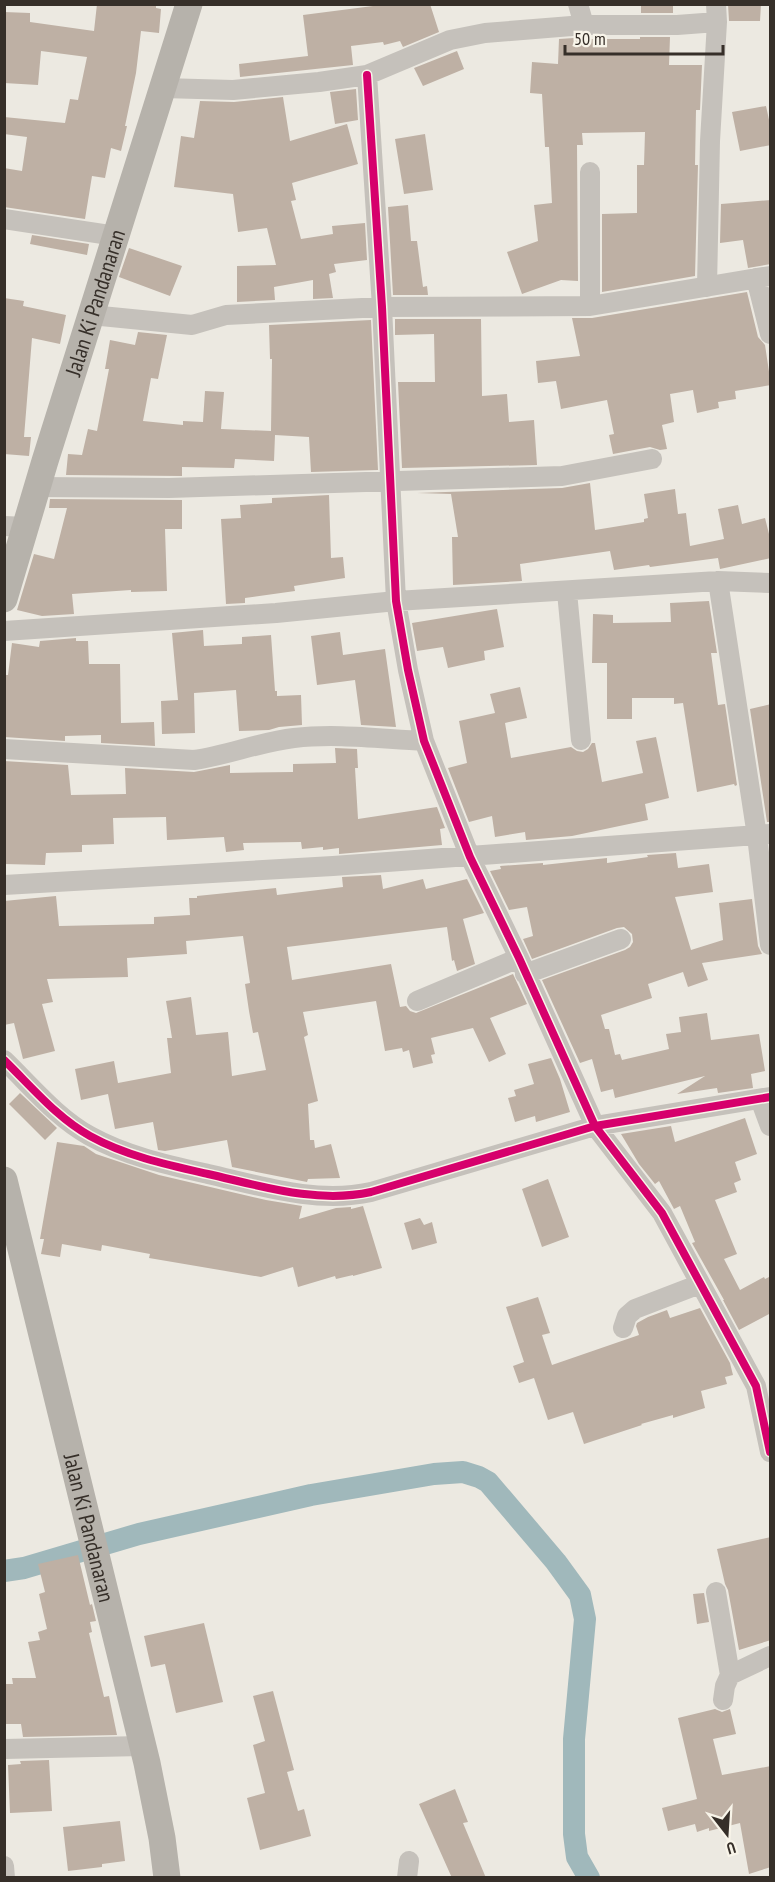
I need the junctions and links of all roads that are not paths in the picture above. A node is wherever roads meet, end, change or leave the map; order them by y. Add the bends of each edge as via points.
1 (189, 4) edge
2 (578, 4) edge
3 (717, 14) edge
4 (584, 25) junction
5 (367, 75) junction
6 (162, 88) junction
7 (590, 172) dead end
8 (4, 219) edge
9 (116, 236) junction
10 (763, 277) edge
11 (707, 287) junction
12 (590, 306) junction
13 (382, 307) junction
14 (91, 315) junction
15 (771, 334) edge
16 (652, 459) dead end
17 (392, 481) junction
18 (37, 487) junction
19 (15, 526) edge
20 (718, 581) junction
21 (771, 583) edge
22 (567, 592) junction
23 (4, 599) edge
24 (396, 601) junction
25 (4, 631) edge
26 (581, 740) dead end
27 (424, 741) junction
28 (4, 749) edge
29 (764, 835) edge
30 (470, 857) junction
31 (4, 885) edge
32 (621, 939) dead end
33 (771, 945) edge
34 (522, 966) junction
35 (417, 1001) dead end
36 (4, 1060) edge
37 (765, 1098) edge
38 (595, 1125) junction
39 (771, 1126) edge
40 (4, 1180) edge
41 (700, 1284) junction
42 (623, 1328) dead end
43 (764, 1395) edge
44 (771, 1452) edge
45 (716, 1592) dead end
46 (771, 1656) edge
47 (730, 1675) junction
48 (723, 1700) dead end
49 (142, 1746) junction
50 (4, 1749) edge
51 (4, 1866) edge
52 (5, 1878) edge
53 (167, 1878) edge

1 - 6 main road, Jalan Ki Pandanaran
2 - 4 street
3 - 4 street via 677,25
3 - 11 street
4 - 5 street via 485,33 450,40
5 - 6 street via 233,90
5 - 13 street
6 - 9 main road, Jalan Ki Pandanaran
7 - 12 street
8 - 9 street
9 - 14 main road, Jalan Ki Pandanaran
10 - 11 street
10 - 15 street
11 - 12 street
12 - 13 street
13 - 14 street via 226,315 192,325
13 - 17 street
14 - 18 main road, Jalan Ki Pandanaran
16 - 17 street via 562,476
17 - 18 street via 169,488
17 - 24 street
18 - 19 main road, Jalan Ki Pandanaran
19 - 23 main road, Jalan Ki Pandanaran
20 - 21 street
20 - 22 street
20 - 29 street
22 - 24 street
22 - 26 street
24 - 25 street
24 - 27 street
27 - 28 street via 318,736 265,743 194,760
27 - 30 street
29 - 30 street
29 - 33 street
30 - 31 street
30 - 34 street
32 - 34 street
34 - 35 street
34 - 38 street
36 - 38 street via 47,1102 97,1140 161,1163 296,1193 338,1196 371,1192
37 - 38 street
37 - 39 street
38 - 41 street via 662,1213
40 - 49 main road, Jalan Ki Pandanaran
41 - 42 street via 635,1309 627,1316
41 - 43 street
43 - 44 street
45 - 47 street
46 - 47 street
47 - 48 street
49 - 50 street
49 - 53 main road, Jalan Ki Pandanaran
51 - 52 street

